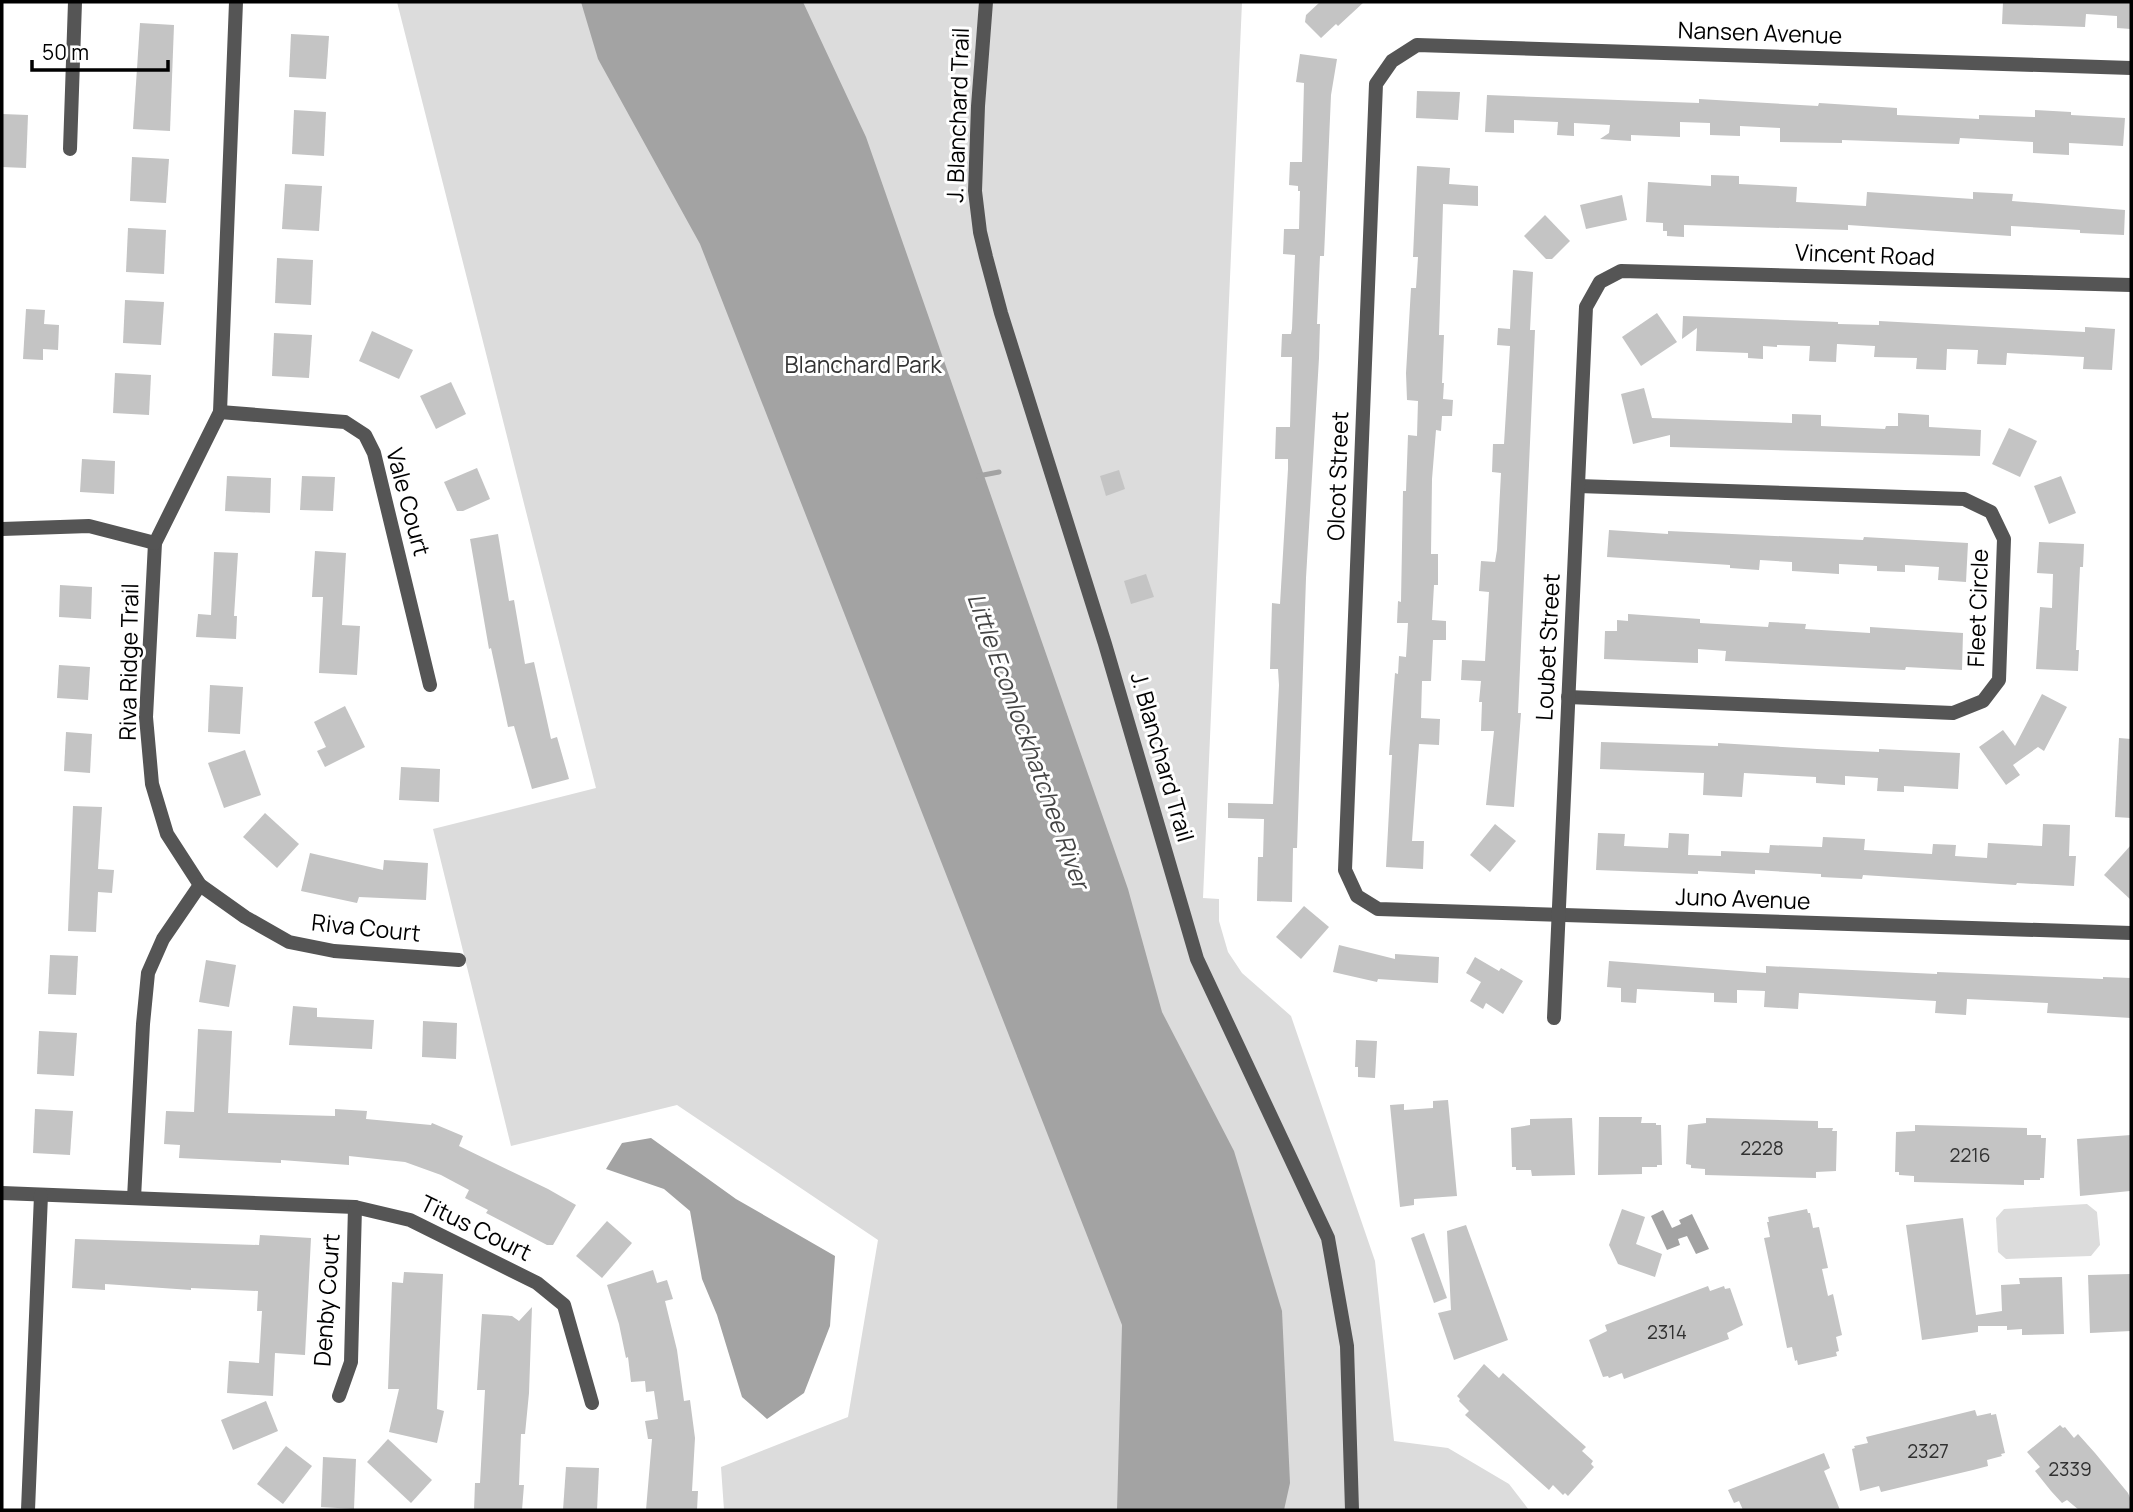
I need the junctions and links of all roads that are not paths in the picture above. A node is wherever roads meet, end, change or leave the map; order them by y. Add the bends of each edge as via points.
1 (75, 2) edge
2 (236, 2) edge
3 (986, 2) edge
4 (1392, 61) joint
5 (2131, 68) edge
6 (70, 149) dead end
7 (1600, 282) joint
8 (2131, 285) edge
9 (220, 412) junction
10 (1578, 486) junction
11 (2, 529) edge
12 (155, 543) junction
13 (430, 685) dead end
14 (1568, 697) junction
15 (200, 886) junction
16 (1357, 896) joint
17 (1558, 916) junction
18 (2131, 933) edge
19 (459, 960) dead end
20 (1554, 1018) dead end
21 (2, 1193) edge
22 (41, 1195) junction
23 (134, 1198) junction
24 (355, 1207) junction
25 (339, 1396) dead end
26 (592, 1403) dead end
27 (29, 1510) edge
28 (1352, 1510) edge

1 - 6 street
2 - 9 street, Riva Ridge Trail
3 - 28 street, J. Blanchard Trail via 975,191 986,257 1196,959 1328,1238 1347,1346
4 - 5 street, Nansen Avenue via 1417,45
4 - 16 street, Olcot Street via 1376,83 1345,870
7 - 8 street, Vincent Road via 1621,271
7 - 10 street, Loubet Street via 1586,307
9 - 12 street, Riva Ridge Trail
9 - 13 street, Vale Court via 345,422 365,435 374,453
10 - 14 street, Loubet Street
10 - 14 street, Fleet Circle via 1964,499 1991,512 2004,539 1999,680 1983,701 1953,713
11 - 12 street via 89,526
12 - 15 street, Riva Ridge Trail via 146,717 152,784 167,834
14 - 17 street, Loubet Street
15 - 19 street, Riva Court via 289,942 334,951
15 - 23 street via 163,939 148,973
16 - 17 street, Juno Avenue via 1378,909
17 - 18 street, Juno Avenue
17 - 20 street, Loubet Street
21 - 22 street
22 - 23 street
22 - 27 street
23 - 24 street, Titus Court
24 - 25 street, Denby Court via 351,1362
24 - 26 street, Titus Court via 410,1220 537,1283 564,1305

